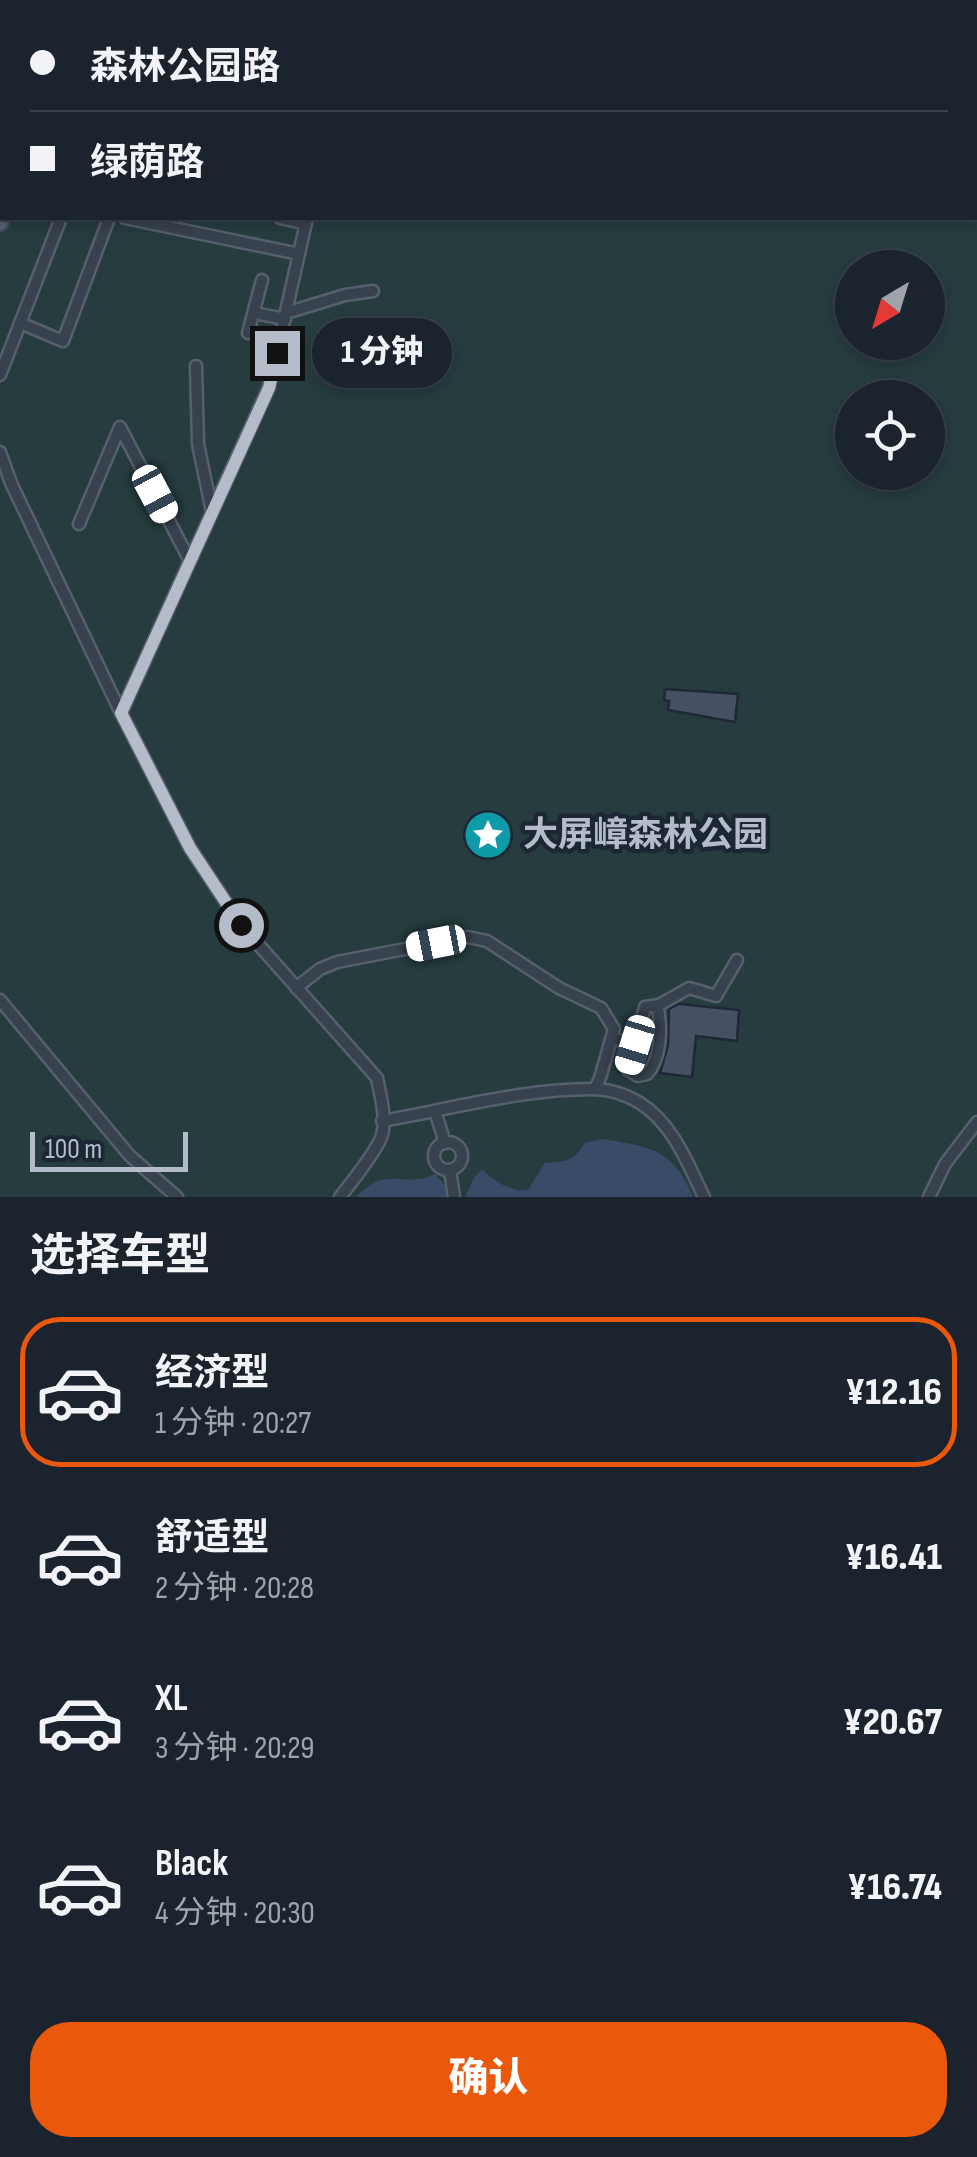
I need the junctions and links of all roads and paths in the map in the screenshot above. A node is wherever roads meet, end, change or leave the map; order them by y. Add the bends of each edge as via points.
1 (60, 220) edge
2 (107, 220) edge
3 (134, 220) edge
4 (307, 220) edge
5 (299, 254) junction
6 (262, 280) dead end
7 (373, 291) dead end
8 (254, 313) junction
9 (285, 316) junction
10 (20, 323) junction
11 (248, 333) dead end
12 (196, 366) dead end
13 (0, 375) edge
14 (0, 452) edge
15 (212, 513) junction
16 (80, 524) dead end
17 (190, 561) junction
18 (121, 713) junction
19 (738, 960) dead end
20 (296, 988) junction
21 (0, 1000) edge
22 (653, 1006) junction
23 (612, 1038) junction
24 (635, 1045) junction
25 (595, 1089) junction
26 (436, 1112) junction
27 (382, 1121) junction
28 (977, 1122) edge
29 (444, 1143) junction
30 (450, 1170) junction
31 (176, 1197) edge
32 (340, 1197) edge
33 (454, 1197) edge
34 (704, 1197) edge
35 (928, 1197) edge

1 - 10 street
2 - 10 street via 63,341
3 - 5 street
4 - 5 street
5 - 9 street
6 - 8 street
7 - 9 street
8 - 9 street
8 - 11 street
9 - 15 street via 269,388
10 - 13 street
12 - 15 street via 198,444
14 - 18 street
15 - 17 street
16 - 17 street via 120,427
17 - 18 street
18 - 20 street via 190,848 241,925
19 - 22 street via 716,996 688,988
20 - 23 street via 337,962 468,936 487,940 601,1008
20 - 27 street via 377,1078
21 - 31 street via 130,1156
22 - 24 street via 644,1007
22 - 24 street via 660,1036 648,1074 628,1070
23 - 24 street
23 - 25 street
25 - 26 street
25 - 34 street via 624,1095 661,1121
26 - 27 street
26 - 29 street
27 - 32 street via 383,1134
28 - 35 street
29 - 30 street via 434,1158
29 - 30 street via 456,1145 462,1156
30 - 33 street

